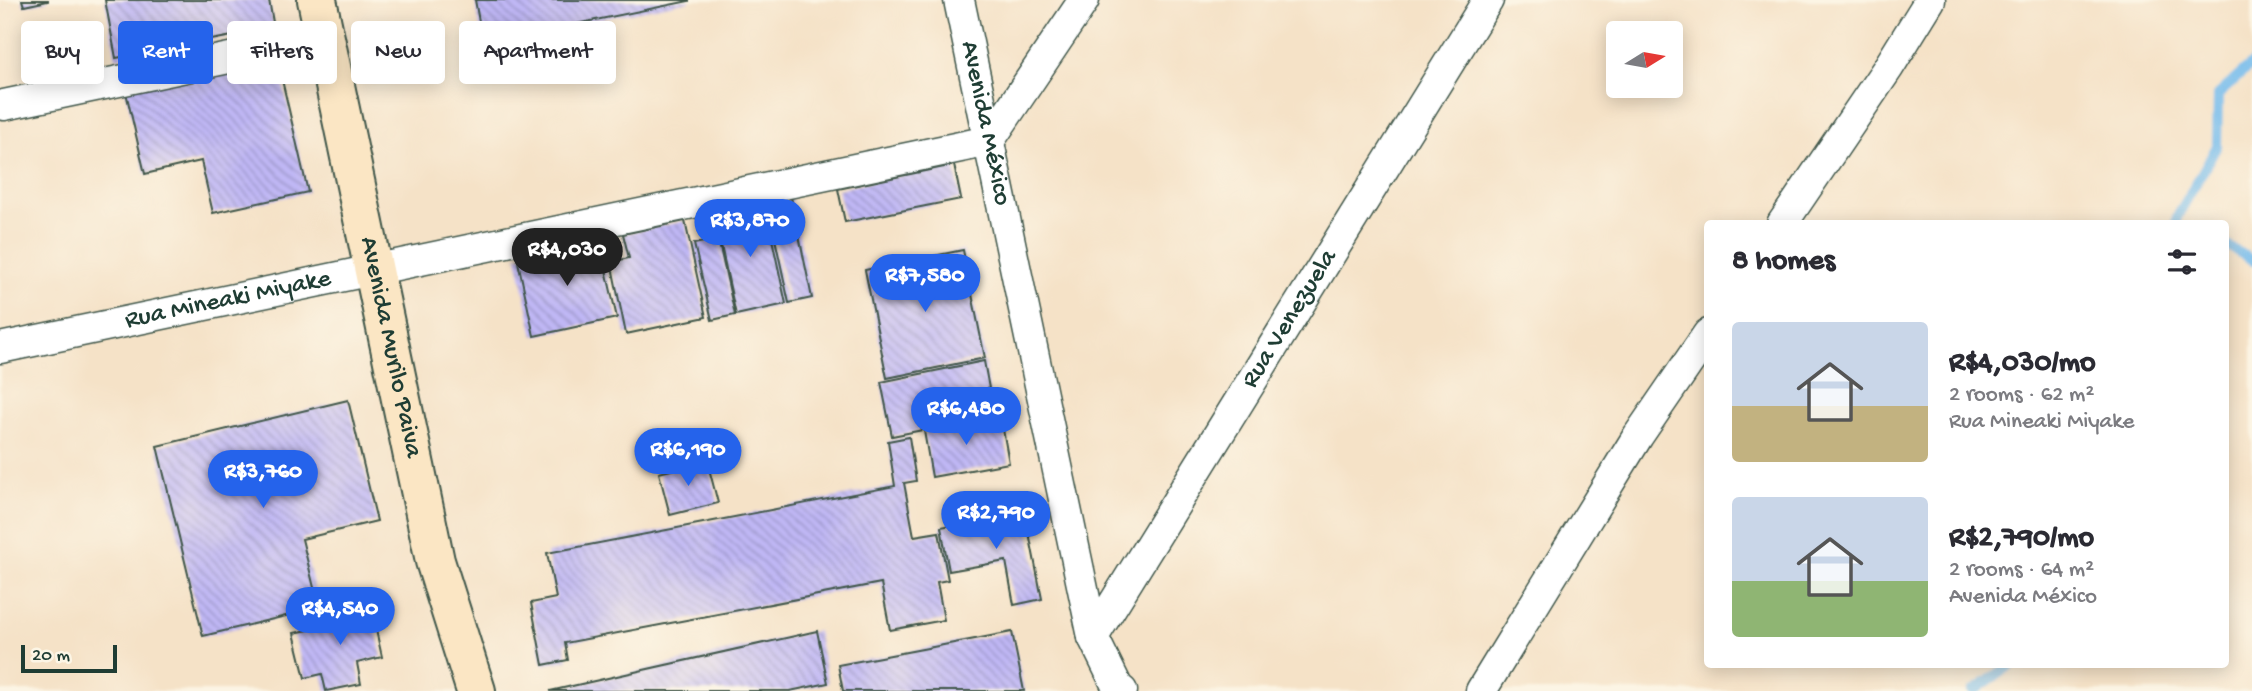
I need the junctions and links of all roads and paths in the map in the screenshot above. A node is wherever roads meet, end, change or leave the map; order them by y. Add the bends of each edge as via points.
1 (317, 0) edge
2 (959, 0) edge
3 (1084, 0) edge
4 (1488, 0) edge
5 (1930, 0) edge
6 (321, 21) edge
7 (227, 58) edge
8 (335, 84) edge
9 (4, 105) dead end
10 (989, 141) junction
11 (1785, 220) edge
12 (374, 270) junction
13 (1704, 340) edge
14 (0, 348) edge
15 (1093, 637) junction
16 (476, 691) edge
17 (1122, 691) edge
18 (1481, 691) edge

1 - 6 street, Avenida Murilo Paiva
2 - 10 street, Avenida México
3 - 10 street
4 - 15 street, Rua Venezuela
5 - 11 street
7 - 9 street
8 - 12 street, Avenida Murilo Paiva
10 - 12 street, Rua Mineaki Miyake
10 - 15 street, Avenida México
12 - 14 street, Rua Mineaki Miyake
12 - 16 street, Avenida Murilo Paiva via 435,561
13 - 18 street via 1638,436
15 - 17 street, Avenida México

